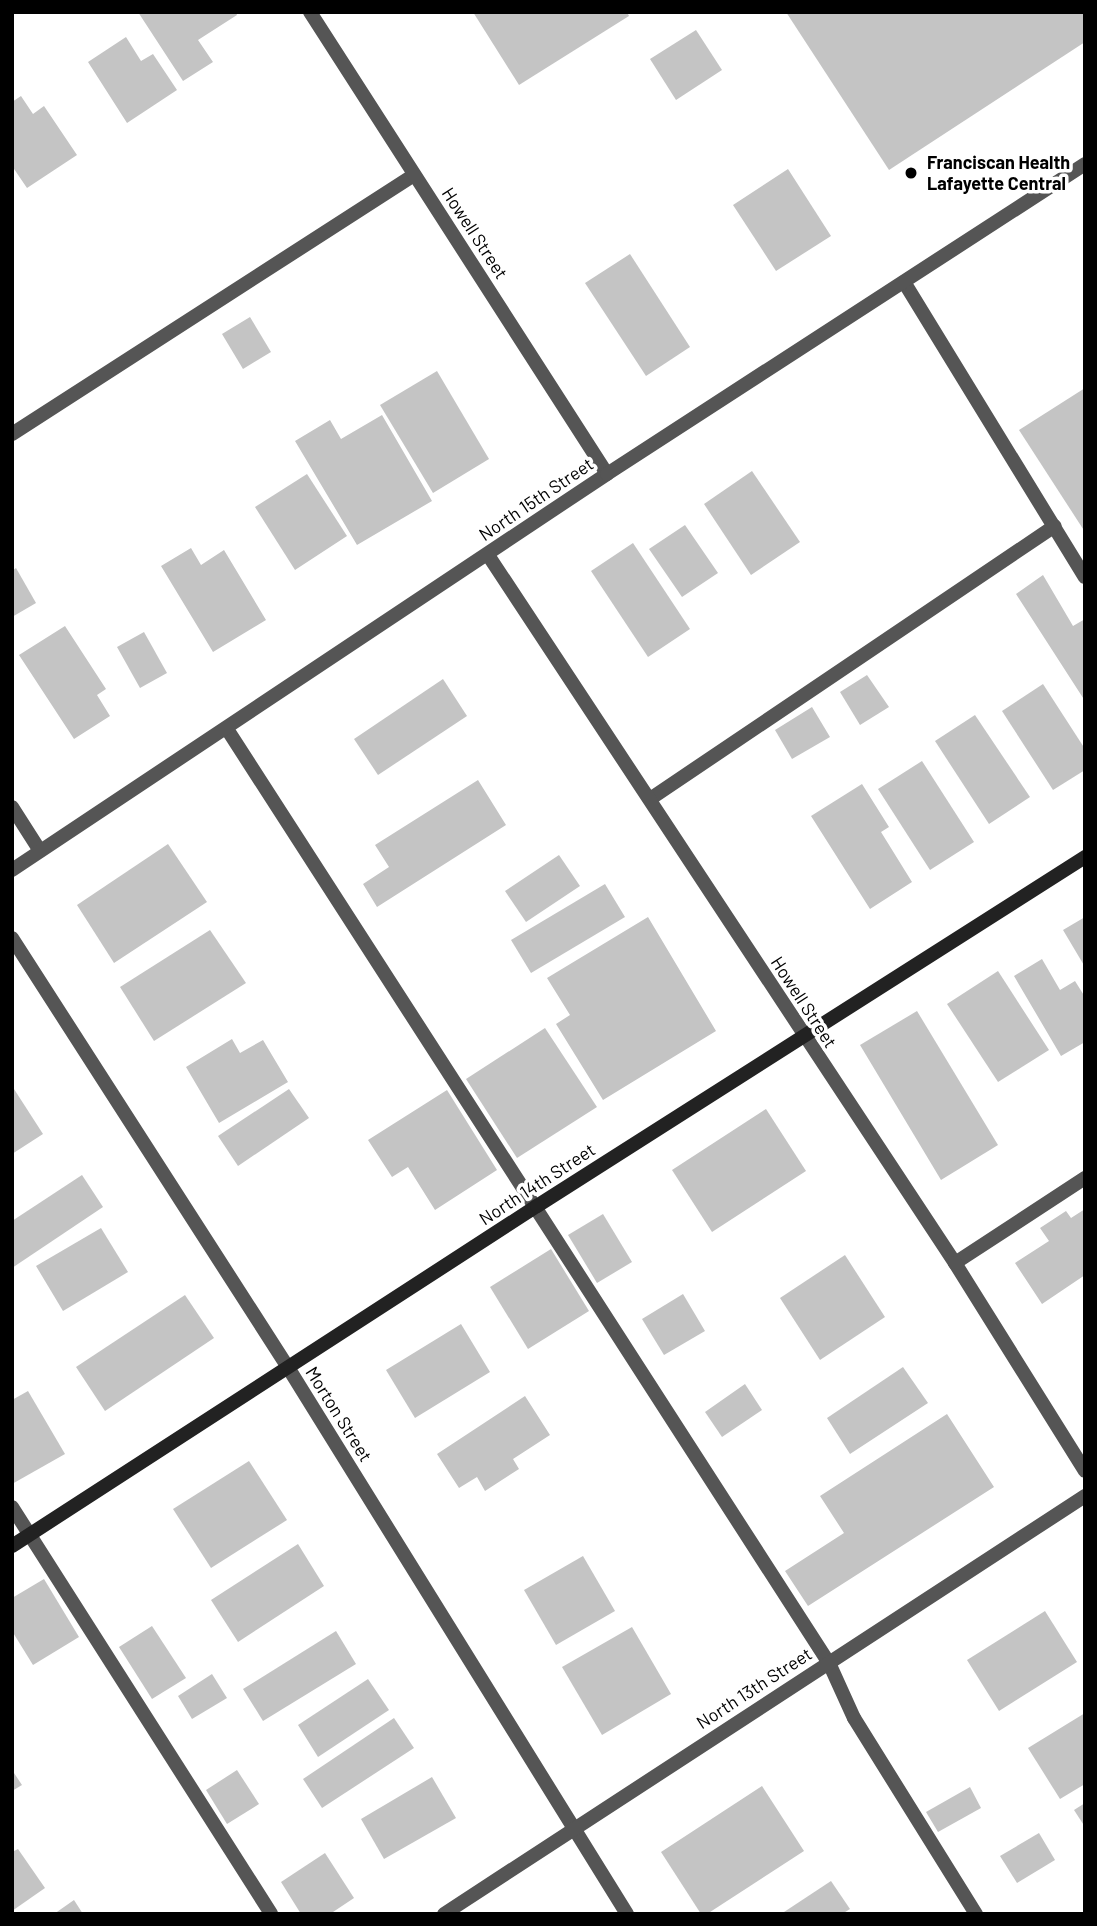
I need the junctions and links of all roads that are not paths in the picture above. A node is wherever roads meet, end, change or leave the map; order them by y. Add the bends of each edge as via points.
1 (310, 12) edge
2 (1085, 164) edge
3 (414, 174) junction
4 (904, 282) junction
5 (12, 433) edge
6 (607, 474) junction
7 (1054, 526) junction
8 (488, 555) junction
9 (1085, 577) edge
10 (227, 729) junction
11 (650, 799) junction
12 (12, 807) edge
13 (40, 851) junction
14 (1085, 857) edge
15 (12, 870) edge
16 (12, 938) edge
17 (802, 1036) junction
18 (1085, 1178) edge
19 (537, 1206) junction
20 (955, 1263) junction
21 (289, 1370) junction
22 (1085, 1471) edge
23 (1085, 1496) edge
24 (12, 1507) edge
25 (30, 1535) junction
26 (12, 1546) edge
27 (829, 1663) junction
28 (572, 1828) junction
29 (271, 1914) edge
30 (444, 1914) edge
31 (627, 1914) edge
32 (976, 1914) edge

1 - 3 street, Howell Street
2 - 4 street, North 15th Street
3 - 5 street
3 - 6 street, Howell Street
4 - 6 street, North 15th Street
4 - 7 street
6 - 8 street, North 15th Street
7 - 9 street
7 - 11 street
8 - 10 street, North 15th Street
8 - 11 street, Howell Street
10 - 13 street, North 15th Street
10 - 19 street
11 - 17 street, Howell Street
12 - 13 street
13 - 15 street, North 15th Street
14 - 17 street, North 14th Street
16 - 21 street, Morton Street
17 - 19 street, North 14th Street
17 - 20 street, Howell Street
18 - 20 street
19 - 21 street, North 14th Street
19 - 27 street
20 - 22 street, Howell Street
21 - 25 street, North 14th Street
21 - 28 street, Morton Street
23 - 27 street, North 13th Street
24 - 25 street
25 - 26 street, North 14th Street
25 - 29 street
27 - 28 street, North 13th Street
27 - 32 street via 854,1718
28 - 30 street, North 13th Street
28 - 31 street, Morton Street

